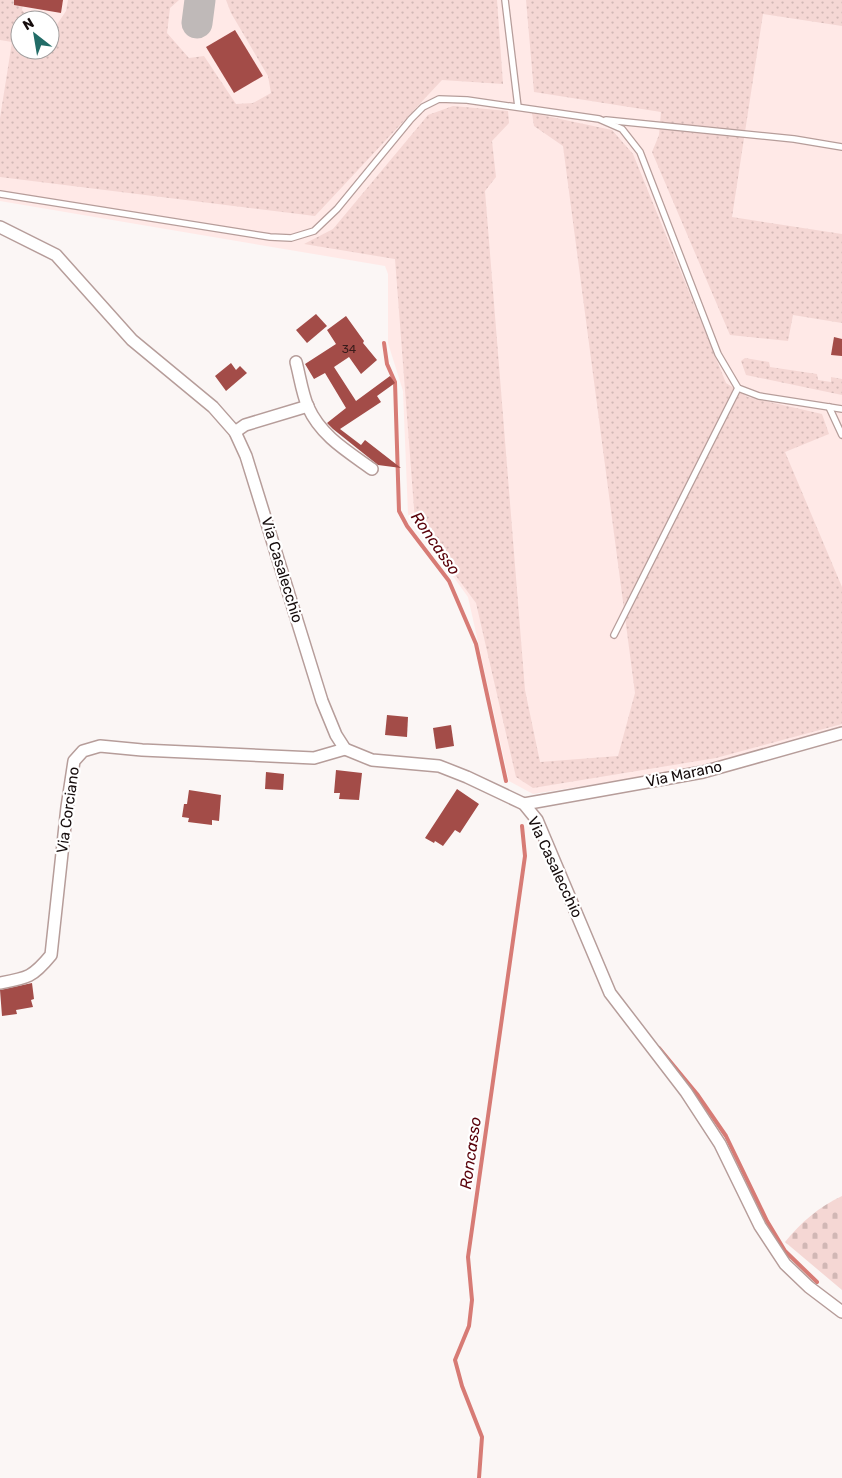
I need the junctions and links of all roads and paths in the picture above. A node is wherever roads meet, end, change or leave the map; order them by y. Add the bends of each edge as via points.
1 (505, 0) edge
2 (518, 107) junction
3 (599, 119) junction
4 (842, 147) edge
5 (0, 194) edge
6 (0, 227) edge
7 (296, 362) dead end
8 (738, 388) junction
9 (308, 406) junction
10 (829, 407) junction
11 (842, 409) edge
12 (235, 432) junction
13 (842, 435) edge
14 (372, 469) dead end
15 (614, 635) dead end
16 (842, 734) edge
17 (346, 749) junction
18 (524, 804) junction
19 (0, 983) edge
20 (842, 1312) edge

1 - 2 lane
2 - 3 lane
2 - 5 lane via 439,99 423,107 337,209 314,231 291,238
3 - 4 lane
3 - 8 lane via 622,129 640,152 718,354
6 - 12 street, Via Casalecchio via 56,255 132,340 213,406
7 - 9 street
8 - 10 lane via 758,396
8 - 15 lane
9 - 12 street via 245,425
9 - 14 street via 319,426 332,440
10 - 11 lane
10 - 13 lane
12 - 17 street, Via Casalecchio via 246,456 322,701 336,735
16 - 18 street, Via Marano via 703,772
17 - 18 street, Via Casalecchio via 372,760 439,766
17 - 19 street, Via Corciano via 314,758 100,746 83,751 74,761 51,955 26,978
18 - 20 street, Via Casalecchio via 537,820 610,993 686,1092 715,1137 760,1226 785,1264 809,1288

